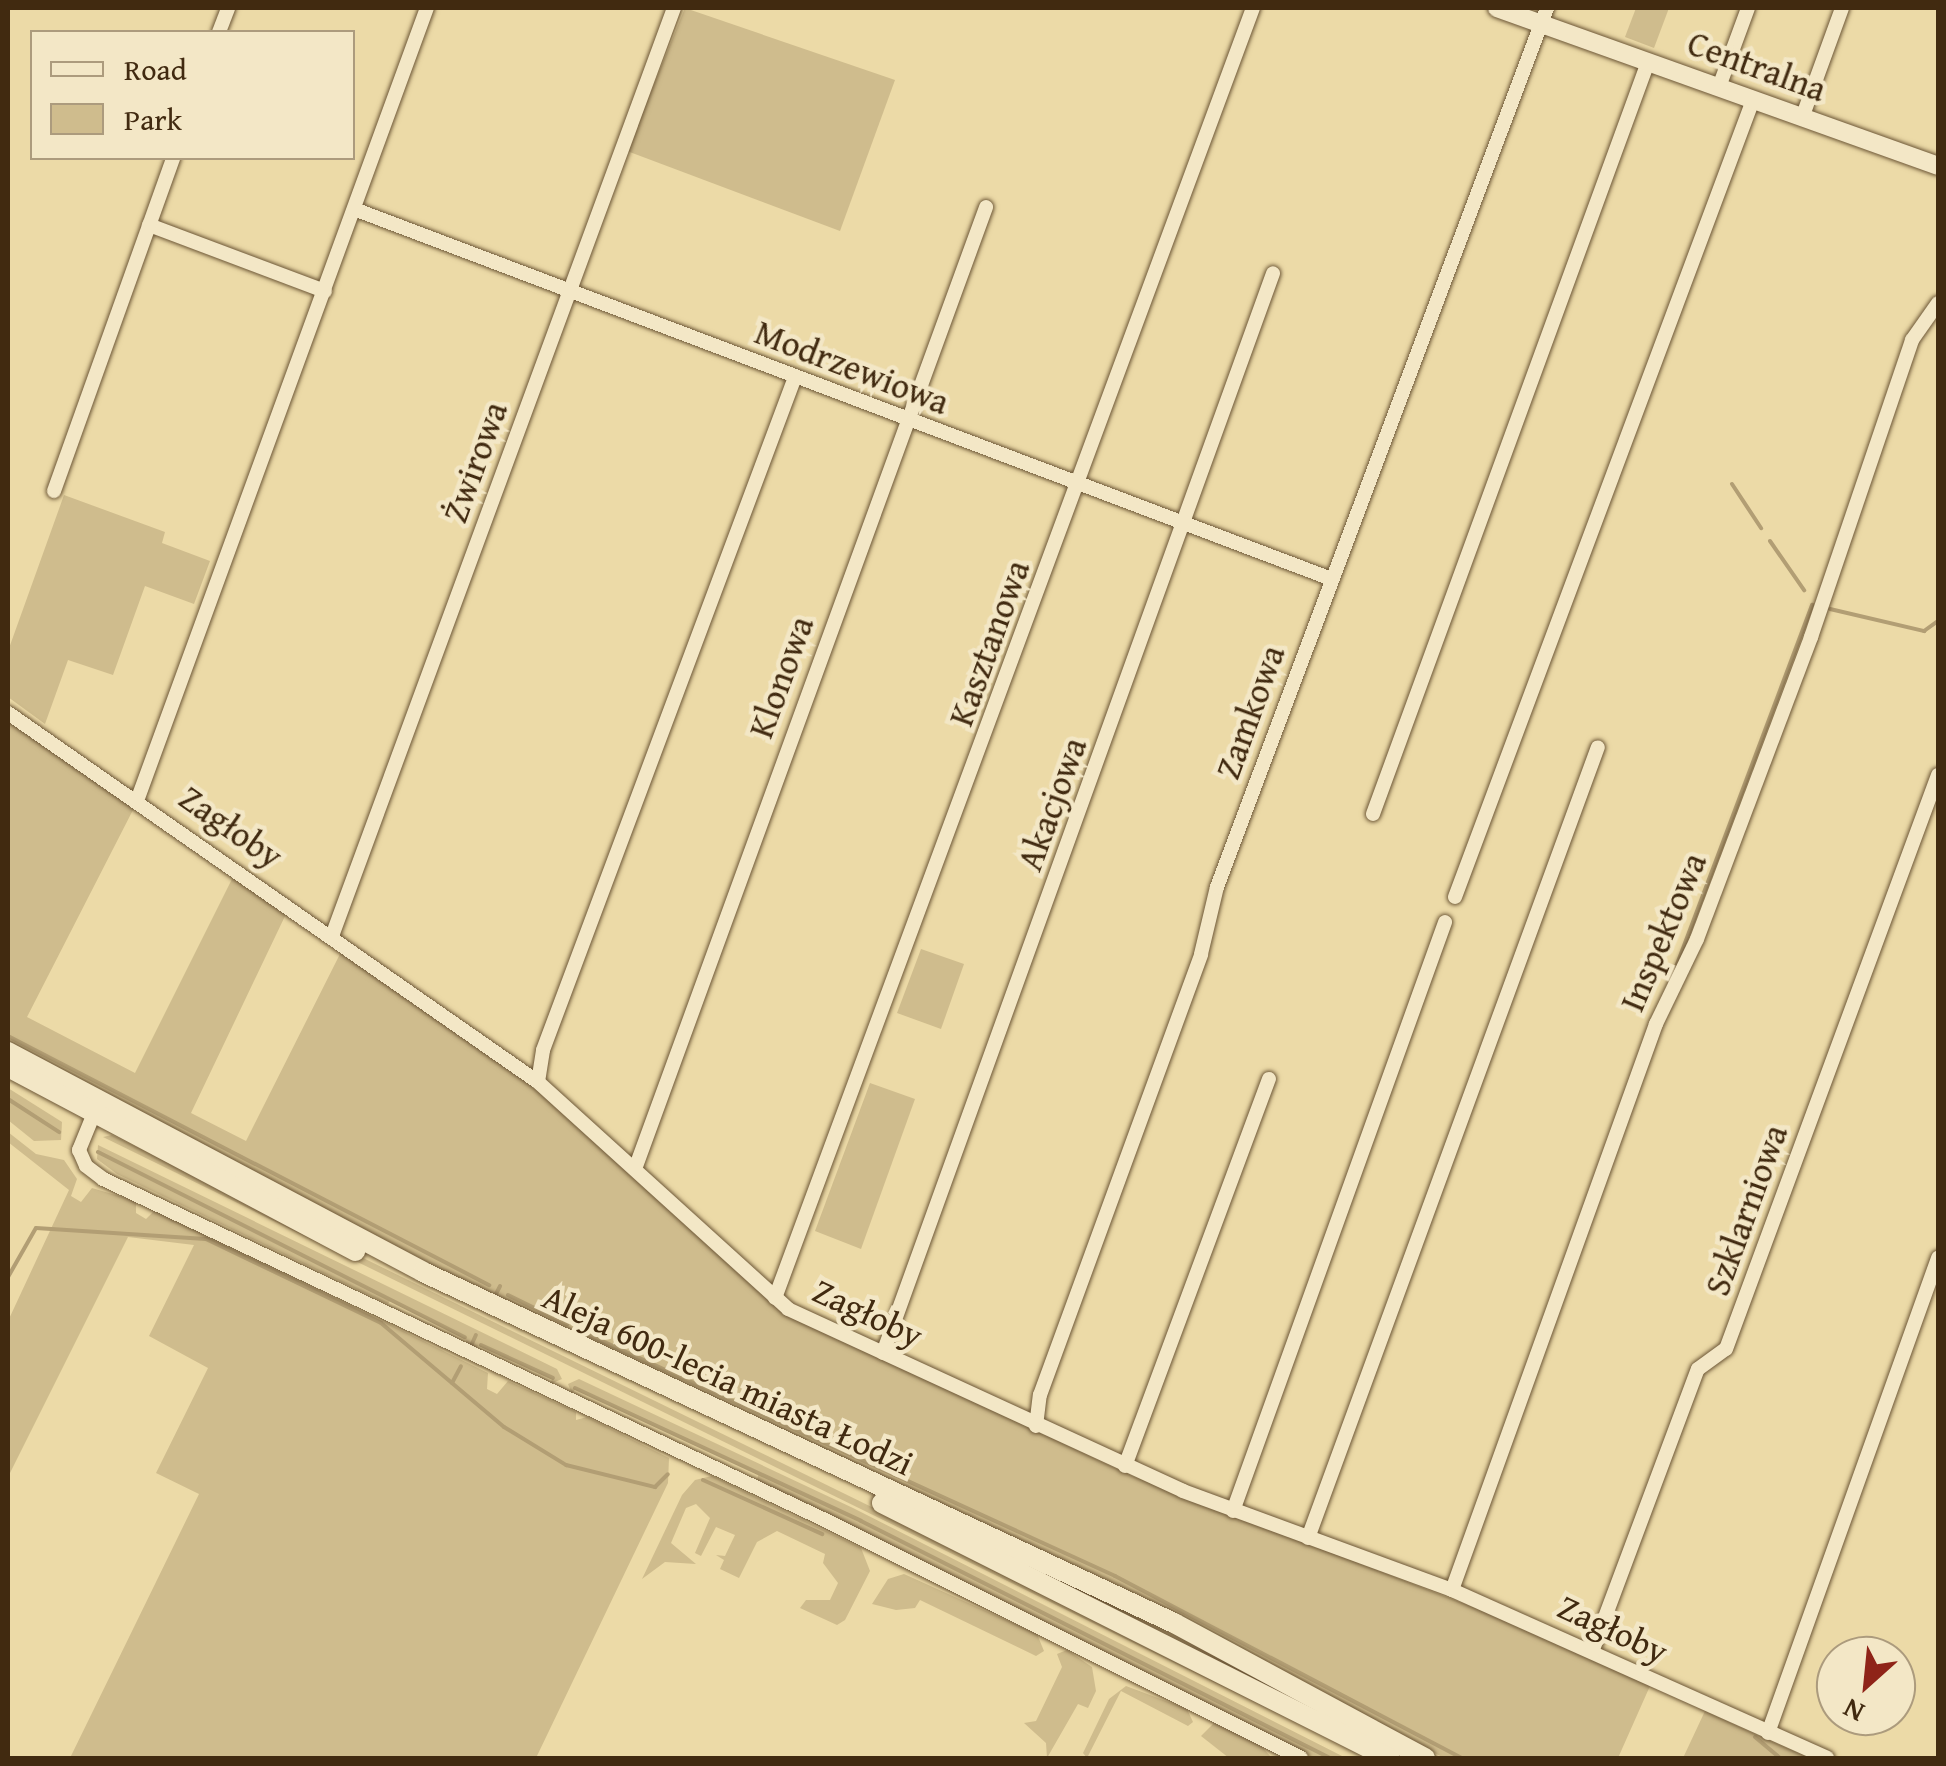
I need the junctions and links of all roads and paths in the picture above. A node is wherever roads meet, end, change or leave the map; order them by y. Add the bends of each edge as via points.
1 (427, 8) edge
2 (674, 8) edge
3 (1253, 8) edge
4 (1497, 8) edge
5 (1748, 8) edge
6 (1842, 8) edge
7 (1544, 16) edge
8 (1648, 62) junction
9 (1719, 87) junction
10 (1753, 100) junction
11 (1802, 118) junction
12 (173, 160) edge
13 (1938, 166) edge
14 (986, 207) dead end
15 (354, 209) junction
16 (149, 225) junction
17 (1274, 273) dead end
18 (325, 291) junction
19 (568, 292) junction
20 (1938, 303) edge
21 (795, 377) junction
22 (906, 420) junction
23 (1079, 485) junction
24 (54, 491) dead end
25 (1184, 524) junction
26 (1330, 578) junction
27 (8, 712) edge
28 (1598, 747) dead end
29 (1938, 775) edge
30 (138, 798) junction
31 (1373, 814) dead end
32 (1455, 896) dead end
33 (1445, 922) dead end
34 (332, 936) junction
35 (8, 1052) edge
36 (8, 1068) edge
37 (1269, 1079) dead end
38 (538, 1082) junction
39 (96, 1109) junction
40 (635, 1169) junction
41 (1938, 1258) edge
42 (776, 1298) junction
43 (883, 1353) junction
44 (1036, 1426) junction
45 (1125, 1466) junction
46 (1232, 1511) junction
47 (1308, 1538) junction
48 (1452, 1590) junction
49 (1592, 1652) junction
50 (1768, 1733) junction
51 (1301, 1758) edge
52 (1389, 1758) edge
53 (1425, 1758) edge
54 (1827, 1758) edge

1 - 15 street
2 - 19 street, Żwirowa
3 - 23 street, Kasztanowa
4 - 7 street, Centralna
5 - 9 street
6 - 11 street
7 - 8 street, Centralna
7 - 26 street, Zamkowa
8 - 9 street, Centralna
8 - 31 street
9 - 10 street, Centralna
10 - 11 street, Centralna
10 - 32 street
11 - 13 street, Centralna
12 - 16 street
14 - 22 street, Klonowa
15 - 18 street
15 - 19 street, Modrzewiowa
16 - 18 street
16 - 24 street
17 - 25 street, Akacjowa
18 - 30 street
19 - 21 street, Modrzewiowa
19 - 34 street, Żwirowa
20 - 48 street, Inspektowa via 1912,340 1805,655 1692,954 1656,1024
21 - 22 street, Modrzewiowa
21 - 38 street via 543,1050
22 - 23 street, Modrzewiowa
22 - 40 street, Klonowa
23 - 25 street, Modrzewiowa
23 - 42 street, Kasztanowa
25 - 26 street, Modrzewiowa
25 - 43 street, Akacjowa
26 - 44 street, Zamkowa via 1040,1395
27 - 30 street, Zagłoby via 62,755
28 - 47 street
29 - 49 street, Szklarniowa via 1733,1332 1726,1349 1698,1369
30 - 34 street, Zagłoby
33 - 46 street
34 - 38 street, Zagłoby
35 - 39 main road, Aleja 600-lecia miasta Łodzi
36 - 39 main road, Aleja 600-lecia miasta Łodzi
37 - 45 street
38 - 40 street, Zagłoby
39 - 51 street via 80,1150 86,1166 103,1179 464,1355 827,1520
39 - 52 main road, Aleja 600-lecia miasta Łodzi via 526,1336 1181,1648
39 - 53 main road, Aleja 600-lecia miasta Łodzi via 423,1272 1174,1623
40 - 42 street, Zagłoby
41 - 50 street
42 - 43 street, Zagłoby
43 - 44 street, Zagłoby
44 - 45 street, Zagłoby
45 - 46 street, Zagłoby
46 - 47 street, Zagłoby
47 - 48 street, Zagłoby
48 - 49 street, Zagłoby
49 - 50 street, Zagłoby
50 - 54 street, Zagłoby

